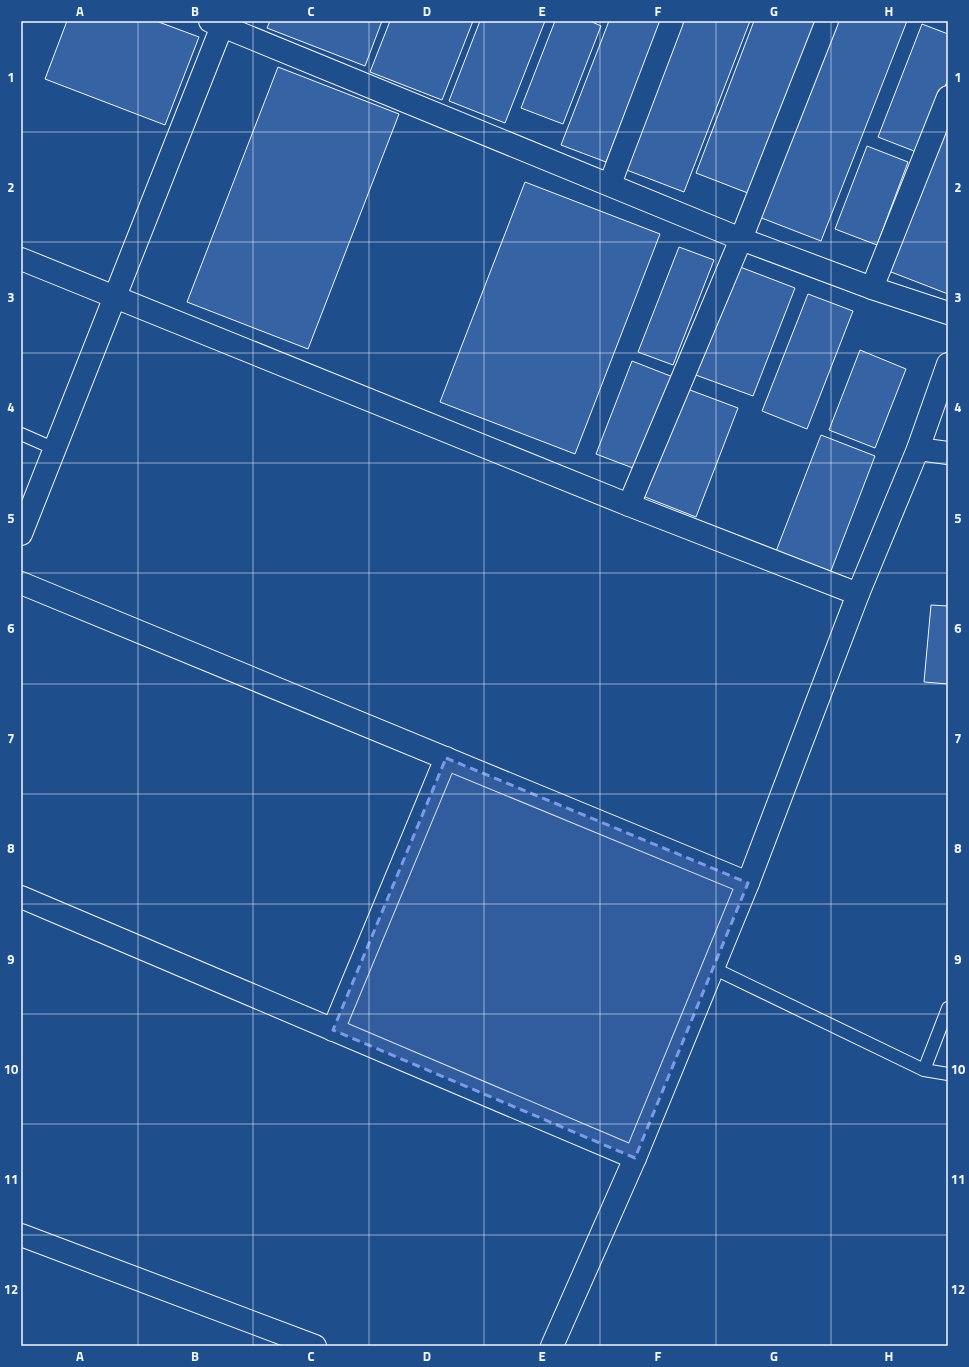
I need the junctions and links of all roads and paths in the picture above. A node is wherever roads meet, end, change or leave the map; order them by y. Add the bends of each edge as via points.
1 (672, 21) edge
2 (826, 21) edge
3 (219, 23) edge
4 (948, 97) edge
5 (610, 184) junction
6 (740, 239) junction
7 (21, 259) edge
8 (872, 288) junction
9 (116, 297) junction
10 (948, 313) edge
11 (948, 364) edge
12 (21, 434) edge
13 (55, 449) junction
14 (918, 449) junction
15 (948, 453) edge
16 (628, 506) junction
17 (21, 534) edge
18 (21, 583) edge
19 (858, 594) junction
20 (446, 758) junction
21 (748, 883) junction
22 (21, 897) edge
23 (714, 968) junction
24 (948, 1008) edge
25 (333, 1030) junction
26 (924, 1070) junction
27 (948, 1074) edge
28 (635, 1158) junction
29 (21, 1235) edge
30 (315, 1346) edge
31 (552, 1346) edge

1 - 5 street
2 - 6 street
3 - 5 street
3 - 9 street
4 - 8 street
5 - 6 street
6 - 8 street
6 - 16 street
7 - 9 street
8 - 10 street
9 - 13 street
9 - 16 street
11 - 14 street
12 - 13 lane
13 - 17 street
14 - 15 street
14 - 19 street
16 - 19 street
18 - 20 street
19 - 21 street
20 - 21 street
20 - 25 street
21 - 23 street
22 - 25 street
23 - 26 lane
23 - 28 street
24 - 26 lane
25 - 28 street
26 - 27 lane
28 - 31 street
29 - 30 street

